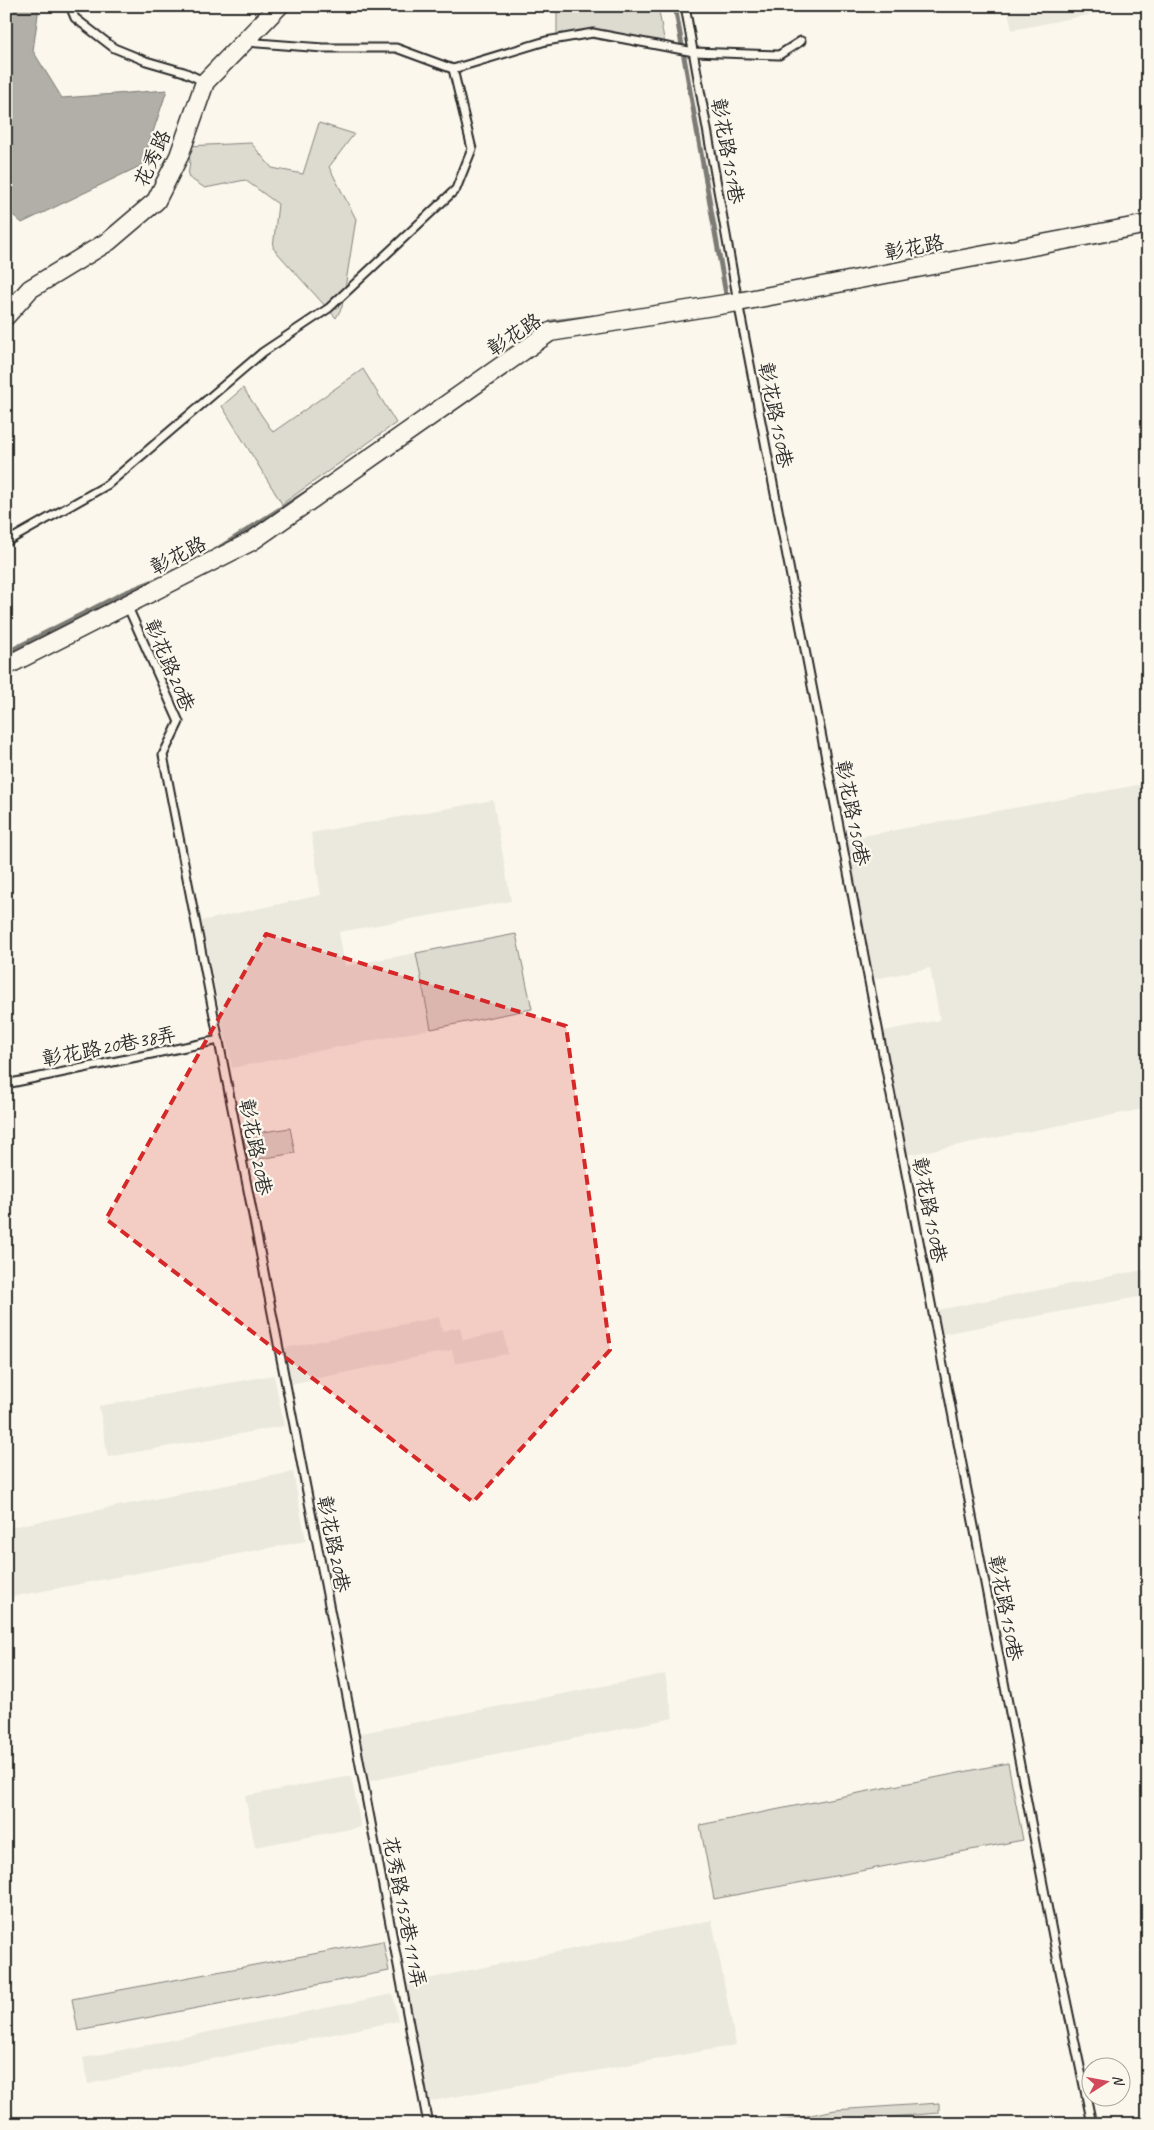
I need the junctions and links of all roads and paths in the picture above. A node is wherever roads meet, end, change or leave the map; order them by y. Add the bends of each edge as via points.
1 (70, 6) edge
2 (279, 6) edge
3 (685, 6) edge
4 (243, 42) junction
5 (801, 42) dead end
6 (694, 52) junction
7 (453, 70) junction
8 (205, 82) junction
9 (1148, 224) edge
10 (738, 302) junction
11 (6, 316) edge
12 (6, 542) edge
13 (127, 604) junction
14 (6, 666) edge
15 (219, 1040) junction
16 (6, 1084) edge
17 (349, 1707) joint
18 (428, 2124) edge
19 (1092, 2124) edge

1 - 8 lane via 75,18 114,48
2 - 4 street, 花秀路
3 - 6 lane, 彰花路151巷
4 - 7 lane via 323,48 396,48
4 - 8 street, 花秀路
5 - 6 lane via 779,55
6 - 7 lane via 593,33 546,41
6 - 10 lane, 彰花路151巷
7 - 12 lane via 472,149 456,189 329,308 263,352 106,484
8 - 11 street, 花秀路 via 179,156 156,201 109,241 30,289
9 - 10 street, 彰花路
10 - 13 street, 彰花路 via 550,332 252,541
10 - 19 lane, 彰花路150巷 via 1057,1957
13 - 14 street, 彰花路
13 - 15 lane, 彰花路20巷 via 179,722 163,755
15 - 16 lane, 彰花路20巷38弄
15 - 17 lane, 彰花路20巷
17 - 18 lane, 花秀路152巷111弄

